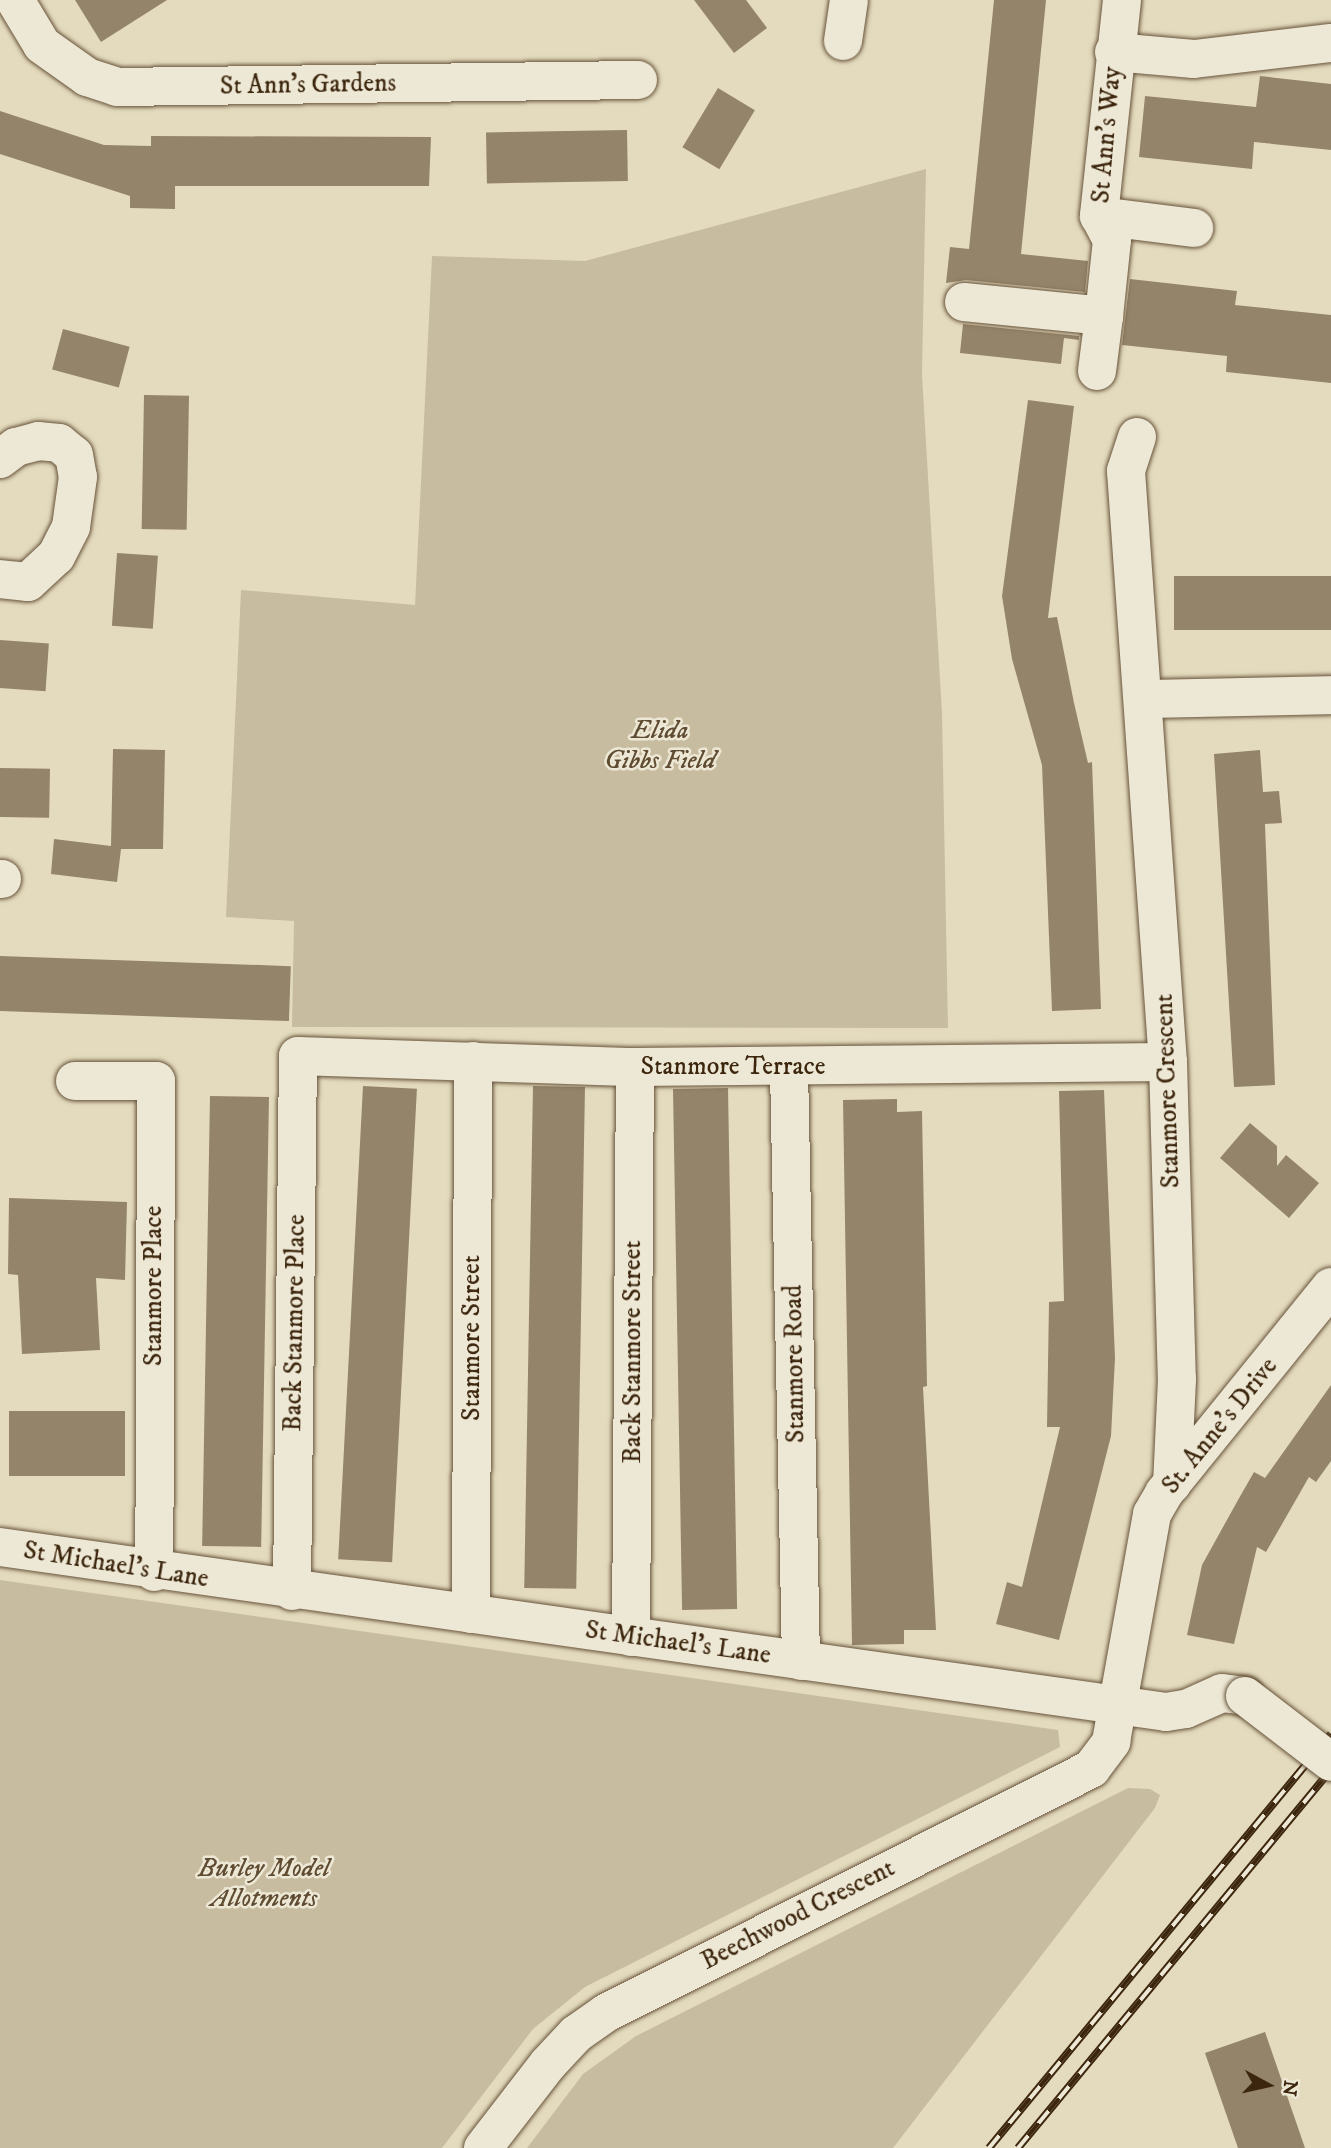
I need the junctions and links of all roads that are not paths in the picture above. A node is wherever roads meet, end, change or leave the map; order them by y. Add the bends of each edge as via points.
1 (15, 0) edge
2 (849, 0) edge
3 (1122, 0) edge
4 (843, 41) dead end
5 (1331, 43) edge
6 (1114, 52) junction
7 (638, 80) dead end
8 (1099, 216) junction
9 (1195, 228) dead end
10 (964, 302) dead end
11 (1104, 316) junction
12 (1097, 371) dead end
13 (1137, 436) dead end
14 (0, 460) edge
15 (0, 579) edge
16 (1331, 695) edge
17 (1144, 699) junction
18 (319, 1047) joint
19 (473, 1061) junction
20 (1168, 1062) junction
21 (635, 1067) junction
22 (789, 1068) junction
23 (75, 1081) dead end
24 (1331, 1287) edge
25 (1172, 1484) junction
26 (0, 1547) edge
27 (154, 1572) junction
28 (292, 1591) junction
29 (471, 1614) junction
30 (631, 1637) junction
31 (801, 1661) junction
32 (1118, 1703) junction
33 (1331, 1762) edge
34 (483, 2148) edge

1 - 7 street, St Ann's Gardens via 42,45 87,77 117,87
2 - 4 street
3 - 6 street, St Ann's Way
5 - 6 street via 1194,59
6 - 8 street, St Ann's Way
8 - 9 street, St Ann's Way
8 - 11 street via 1112,240
10 - 11 street
11 - 12 street
13 - 17 street, Stanmore Crescent via 1126,471
14 - 15 street via 16,447 37,441 59,443 74,455 78,477 71,527 56,556 28,582
16 - 17 street
17 - 20 street, Stanmore Crescent
18 - 19 street, Stanmore Terrace
18 - 28 street, Back Stanmore Place
19 - 21 street, Stanmore Terrace
19 - 29 street, Stanmore Street
20 - 22 street, Stanmore Terrace
20 - 25 street, Stanmore Crescent via 1177,1379
21 - 22 street, Stanmore Terrace
21 - 30 street, Back Stanmore Street
22 - 31 street, Stanmore Road
23 - 27 street, Stanmore Place via 156,1081
24 - 25 street, St. Anne's Drive
25 - 32 street, St. Anne's Drive via 1152,1514
26 - 27 street, St Michael's Lane
27 - 28 street, St Michael's Lane
28 - 29 street, St Michael's Lane
29 - 30 street, St Michael's Lane
30 - 31 street, St Michael's Lane
31 - 32 street, St Michael's Lane
32 - 33 street, St Michael's Lane, bridge via 1166,1712 1186,1709 1222,1693 1245,1696
32 - 34 street, Beechwood Crescent via 1111,1742 1091,1769 647,1991 576,2034 524,2092

